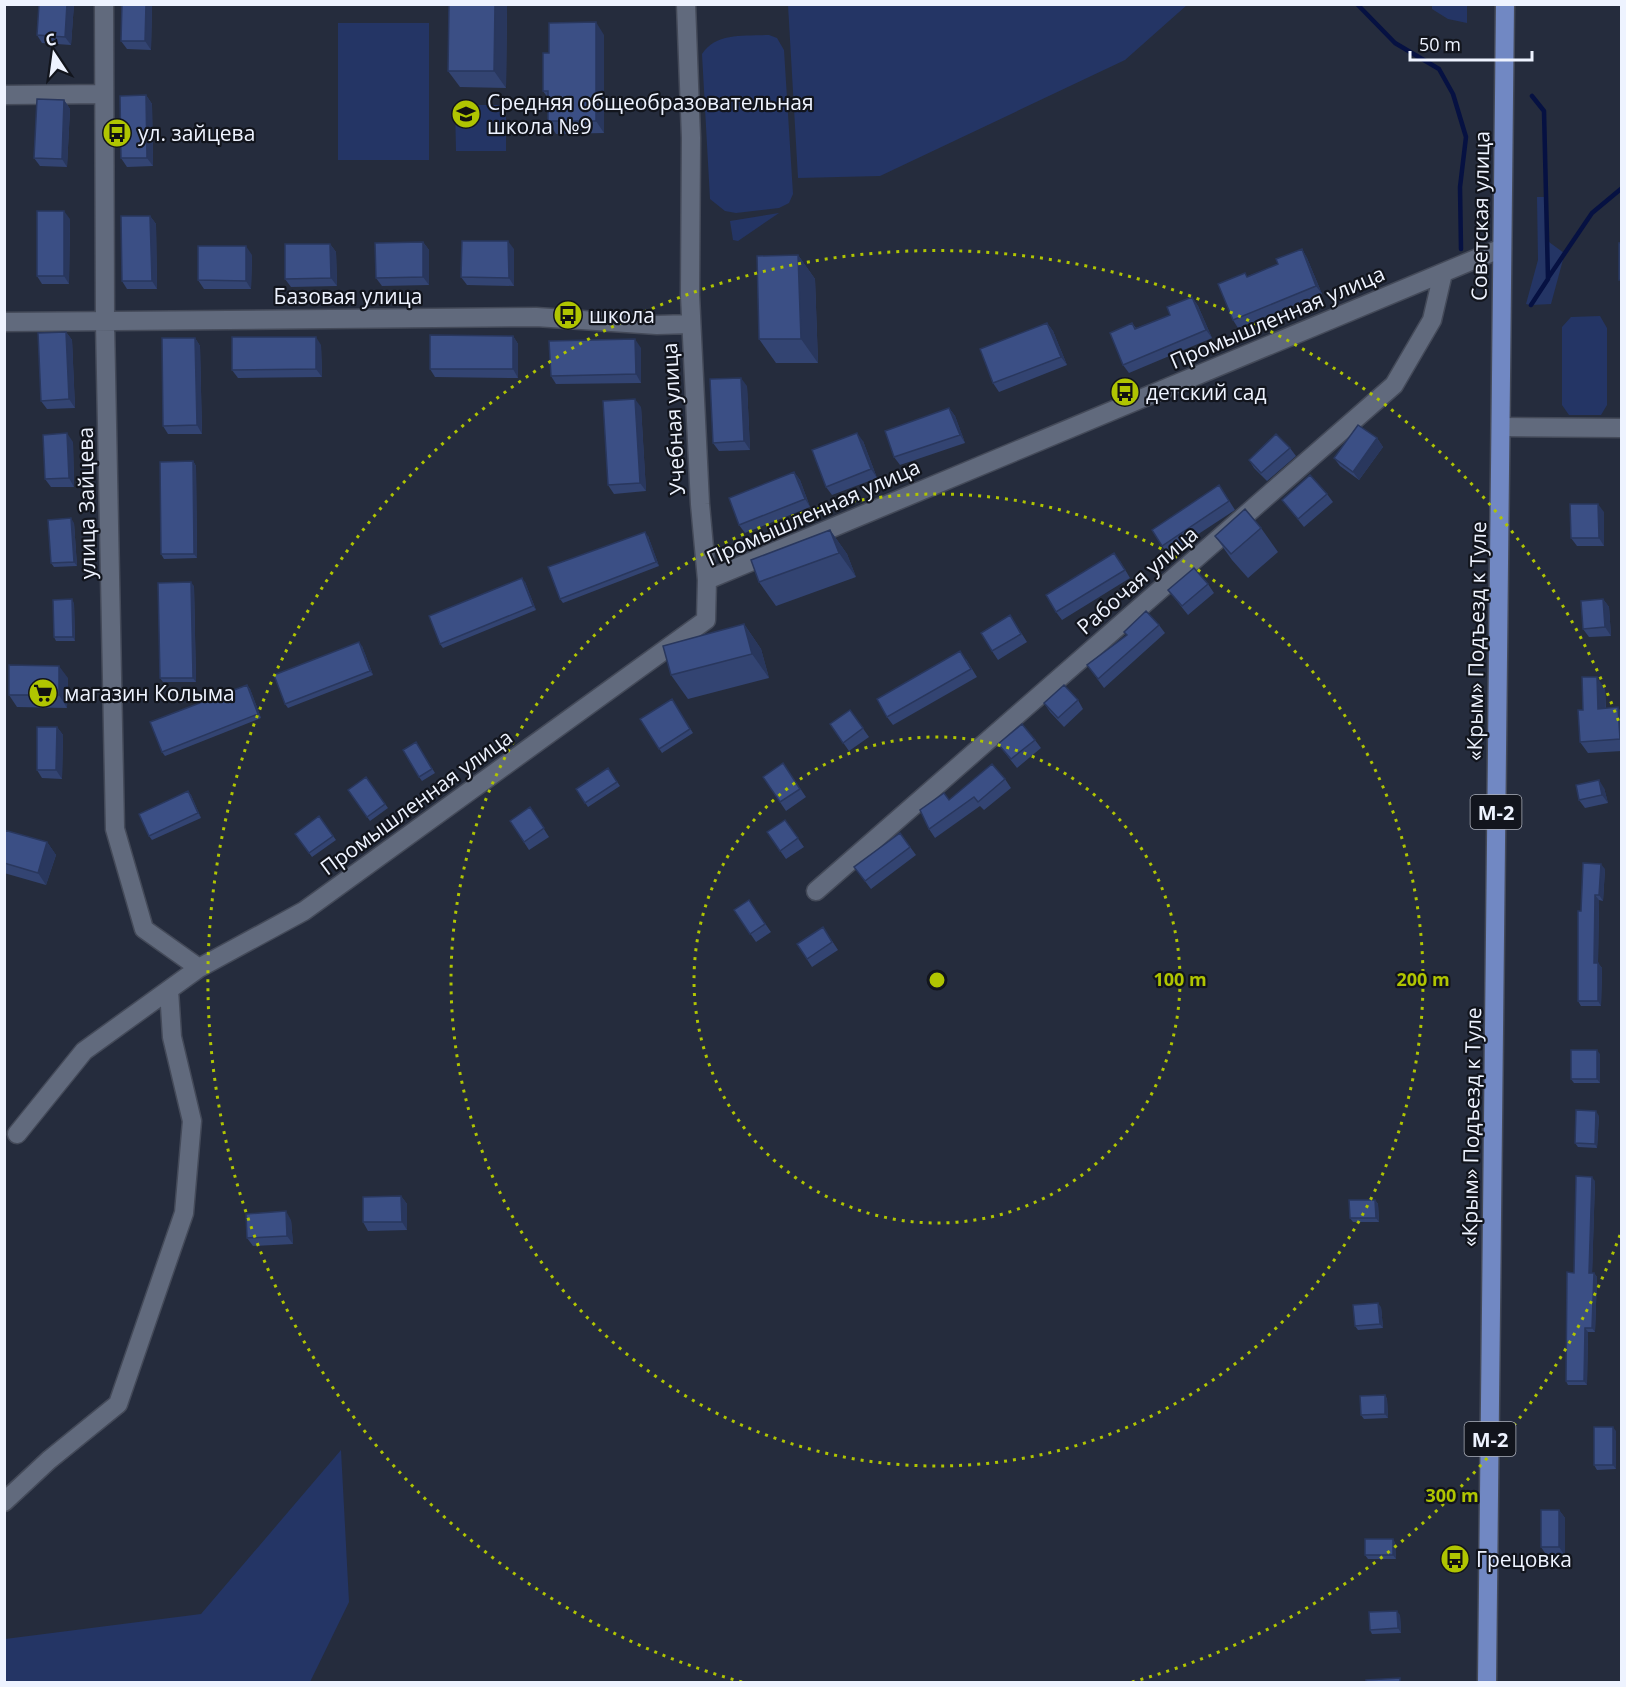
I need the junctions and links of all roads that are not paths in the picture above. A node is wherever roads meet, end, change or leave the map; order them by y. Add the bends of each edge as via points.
1 (104, 4) edge
2 (686, 4) edge
3 (1505, 4) edge
4 (104, 94) junction
5 (4, 95) edge
6 (1502, 248) junction
7 (1443, 273) junction
8 (4, 322) edge
9 (105, 323) junction
10 (691, 324) junction
11 (1501, 427) junction
12 (1622, 428) edge
13 (707, 580) junction
14 (816, 891) dead end
15 (199, 968) junction
16 (169, 990) junction
17 (17, 1134) dead end
18 (4, 1502) edge
19 (1487, 1683) edge

1 - 4 street, улица Зайцева
2 - 10 street, Учебная улица
3 - 6 main road, Советская улица
4 - 5 street
4 - 9 street, улица Зайцева
6 - 7 street, Промышленная улица
6 - 11 main road, Советская улица
7 - 13 street, Промышленная улица
7 - 14 street, Рабочая улица via 1432,320 1394,385
8 - 9 street, Базовая улица
9 - 10 street, Базовая улица via 536,317
9 - 15 street, улица Зайцева via 114,829 144,929
10 - 13 street, Учебная улица
11 - 12 street
11 - 19 main road, «Крым» Подъезд к Туле / М-2
13 - 15 street, Промышленная улица via 706,620 304,911
15 - 16 street, Промышленная улица
16 - 17 street, Промышленная улица via 84,1050
16 - 18 street via 172,1037 192,1121 184,1213 118,1404

